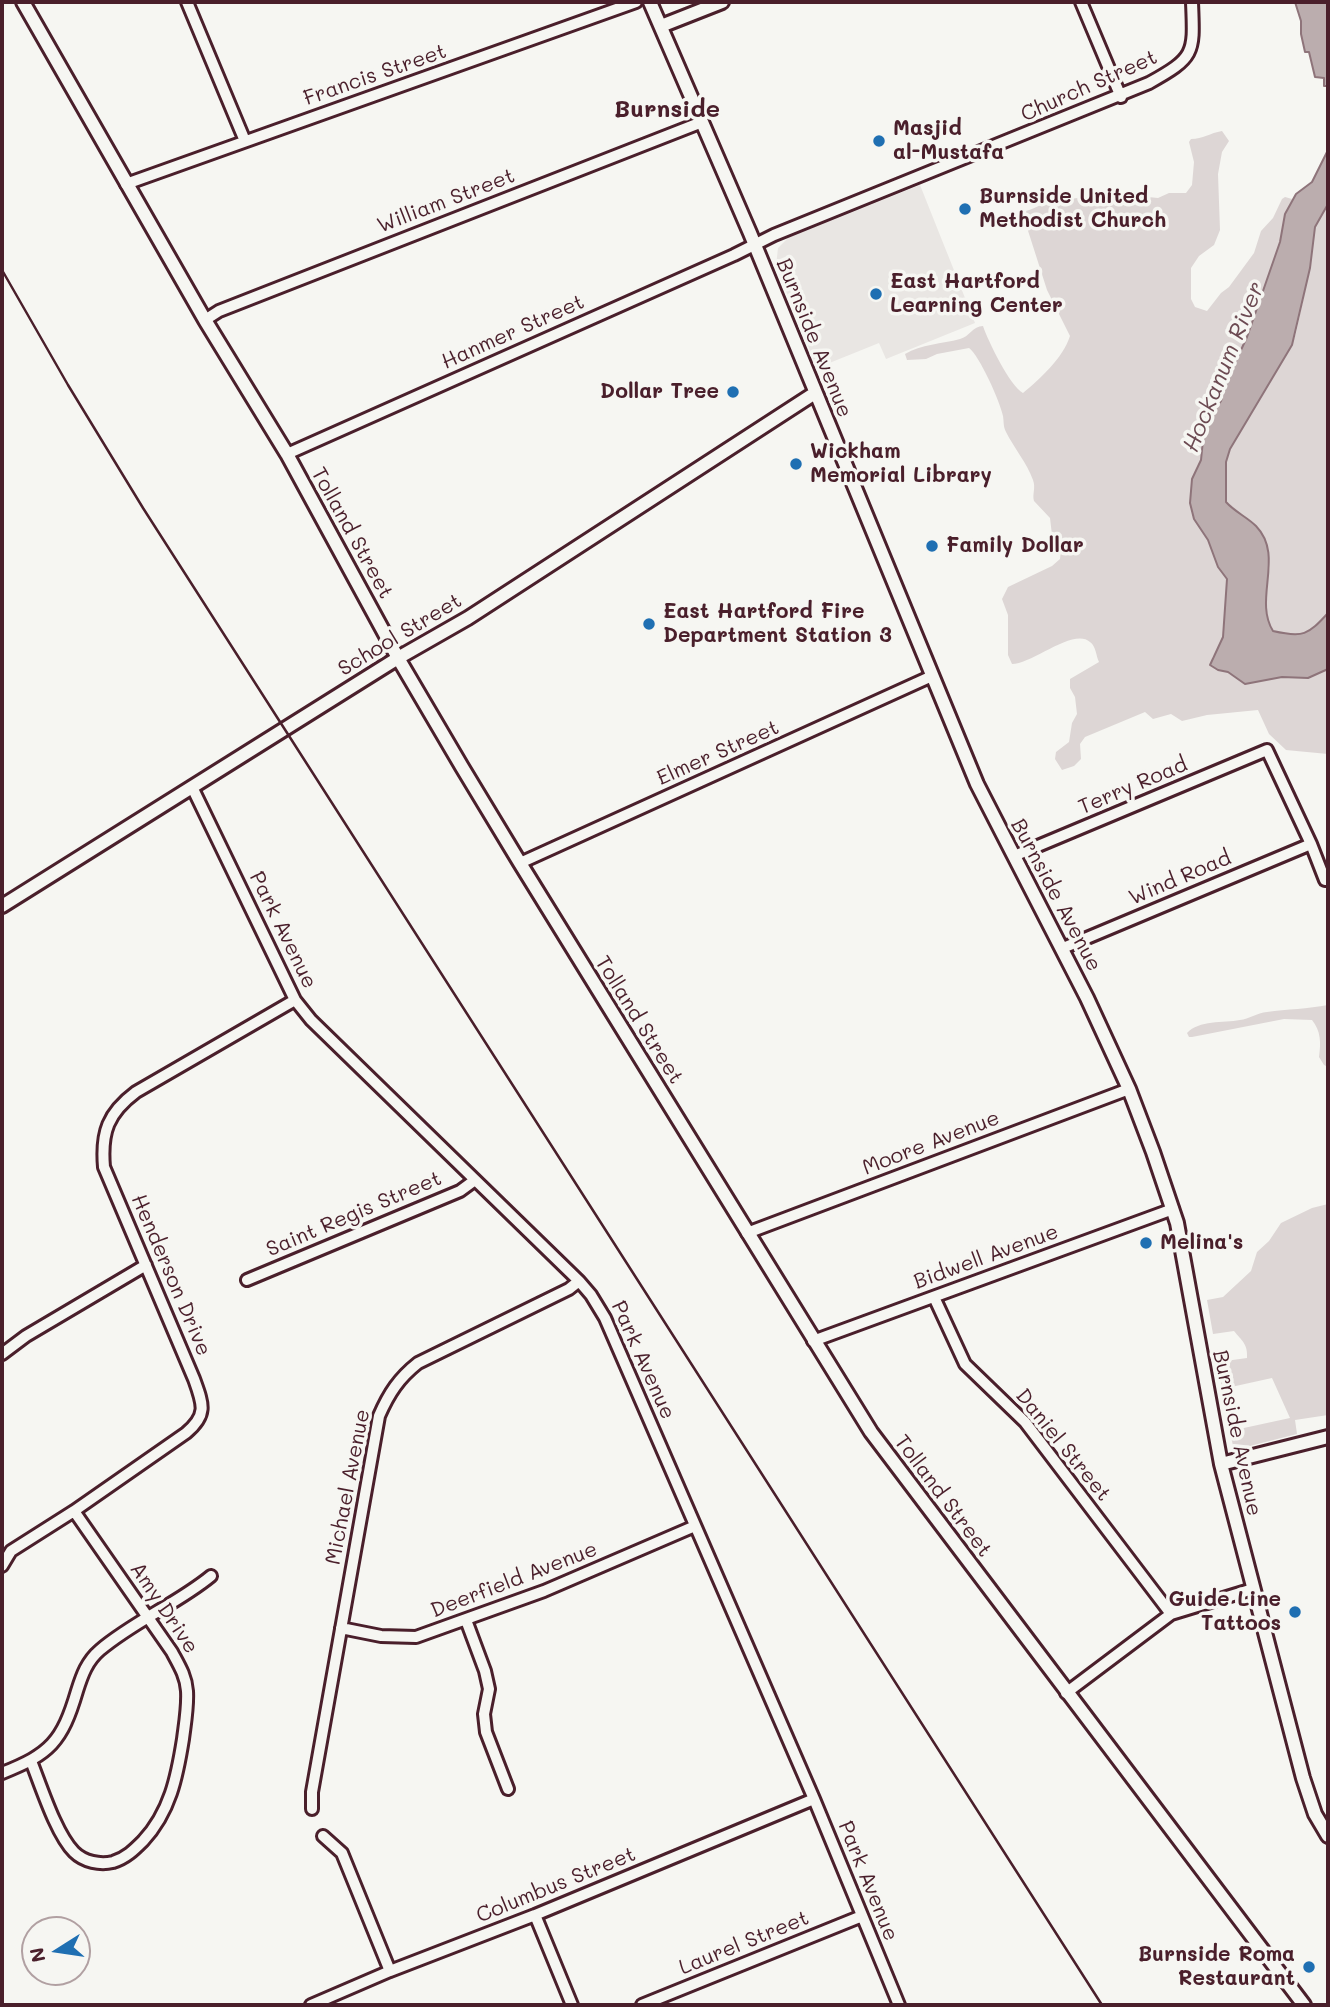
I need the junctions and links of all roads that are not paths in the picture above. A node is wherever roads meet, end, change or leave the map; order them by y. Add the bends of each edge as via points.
1 (23, 2) edge
2 (187, 2) edge
3 (636, 2) edge
4 (650, 2) edge
5 (722, 2) edge
6 (1081, 2) edge
7 (1192, 2) edge
8 (661, 26) junction
9 (1121, 97) junction
10 (702, 122) junction
11 (245, 141) junction
12 (126, 184) junction
13 (755, 244) junction
14 (205, 320) junction
15 (815, 393) junction
16 (287, 454) junction
17 (398, 658) junction
18 (932, 676) junction
19 (192, 787) junction
20 (1311, 844) junction
21 (1014, 856) junction
22 (520, 863) junction
23 (1325, 880) dead end
24 (2, 906) edge
25 (1063, 948) junction
26 (295, 1000) junction
27 (1129, 1089) junction
28 (475, 1180) junction
29 (1173, 1209) junction
30 (747, 1233) junction
31 (146, 1265) junction
32 (247, 1280) dead end
33 (579, 1281) junction
34 (934, 1297) junction
35 (813, 1341) junction
36 (2, 1354) edge
37 (1328, 1437) edge
38 (1221, 1464) junction
39 (75, 1511) junction
40 (695, 1526) junction
41 (2, 1543) edge
42 (11, 1551) junction
43 (2, 1566) edge
44 (211, 1576) dead end
45 (1253, 1589) junction
46 (1171, 1614) junction
47 (148, 1617) junction
48 (466, 1620) junction
49 (341, 1628) junction
50 (1066, 1693) junction
51 (31, 1761) junction
52 (2, 1773) edge
53 (508, 1788) dead end
54 (814, 1798) junction
55 (312, 1809) dead end
56 (323, 1836) dead end
57 (1328, 1836) edge
58 (535, 1915) junction
59 (862, 1916) junction
60 (390, 1971) junction
61 (311, 2005) edge
62 (572, 2005) edge
63 (642, 2005) edge
64 (899, 2005) edge
65 (1304, 2005) edge

1 - 12 main road, Tolland Street
2 - 11 street
3 - 11 street, Francis Street
4 - 8 main road, Burnside Avenue
5 - 8 main road
6 - 9 street
7 - 9 street, Church Street via 1189,56
8 - 10 main road, Burnside Avenue
9 - 13 street, Church Street
10 - 13 main road, Burnside Avenue
10 - 14 street, William Street
11 - 12 street, Francis Street
12 - 14 main road, Tolland Street
13 - 15 main road, Burnside Avenue
13 - 16 street, Hanmer Street
14 - 16 main road, Tolland Street
15 - 17 main road, School Street via 468,618
15 - 18 main road, Burnside Avenue
16 - 17 main road, Tolland Street
17 - 19 main road, School Street
17 - 22 main road, Tolland Street
18 - 21 main road, Burnside Avenue via 977,784
18 - 22 street, Elmer Street
19 - 24 main road, School Street
19 - 26 street, Park Avenue
20 - 21 street, Terry Road via 1267,750
20 - 23 street
20 - 25 street, Wind Road
21 - 25 main road, Burnside Avenue
22 - 30 main road, Tolland Street
25 - 27 main road, Burnside Avenue
26 - 28 street, Park Avenue
26 - 31 street, Henderson Drive via 136,1092 112,1116 105,1133 104,1167
27 - 29 main road, Burnside Avenue
27 - 30 street, Moore Avenue
28 - 32 street, Saint Regis Street via 460,1191
28 - 33 street, Park Avenue
29 - 34 street, Bidwell Avenue
29 - 38 main road, Burnside Avenue
30 - 35 main road, Tolland Street
31 - 36 street
31 - 39 street, Henderson Drive via 194,1379 202,1412 186,1433
33 - 40 street, Park Avenue via 605,1318
33 - 49 street, Michael Avenue via 418,1363 388,1394 379,1416
34 - 35 street, Bidwell Avenue
34 - 46 street, Daniel Street via 965,1364 1025,1422
35 - 50 main road, Tolland Street via 871,1432
37 - 38 main road
38 - 45 main road, Burnside Avenue
39 - 42 street, Henderson Drive
39 - 47 street, Amy Drive
40 - 48 street, Deerfield Avenue
40 - 54 street, Park Avenue
41 - 42 street
42 - 43 street, Henderson Drive
44 - 47 street
45 - 46 street
45 - 57 main road, Burnside Avenue via 1303,1778
46 - 50 street
47 - 51 street via 88,1662 61,1734
47 - 51 street, Amy Drive via 183,1671 188,1706 174,1787 155,1829 120,1860 90,1862 64,1840
48 - 49 street, Deerfield Avenue via 416,1637
48 - 53 street via 489,1689 486,1732
49 - 55 street, Michael Avenue
50 - 65 main road, Tolland Street
51 - 52 street
54 - 58 street, Columbus Street
54 - 59 street, Park Avenue
56 - 60 street via 342,1853
58 - 60 street, Columbus Street
58 - 62 street
59 - 63 street, Laurel Street
59 - 64 street, Park Avenue
60 - 61 street, Columbus Street

